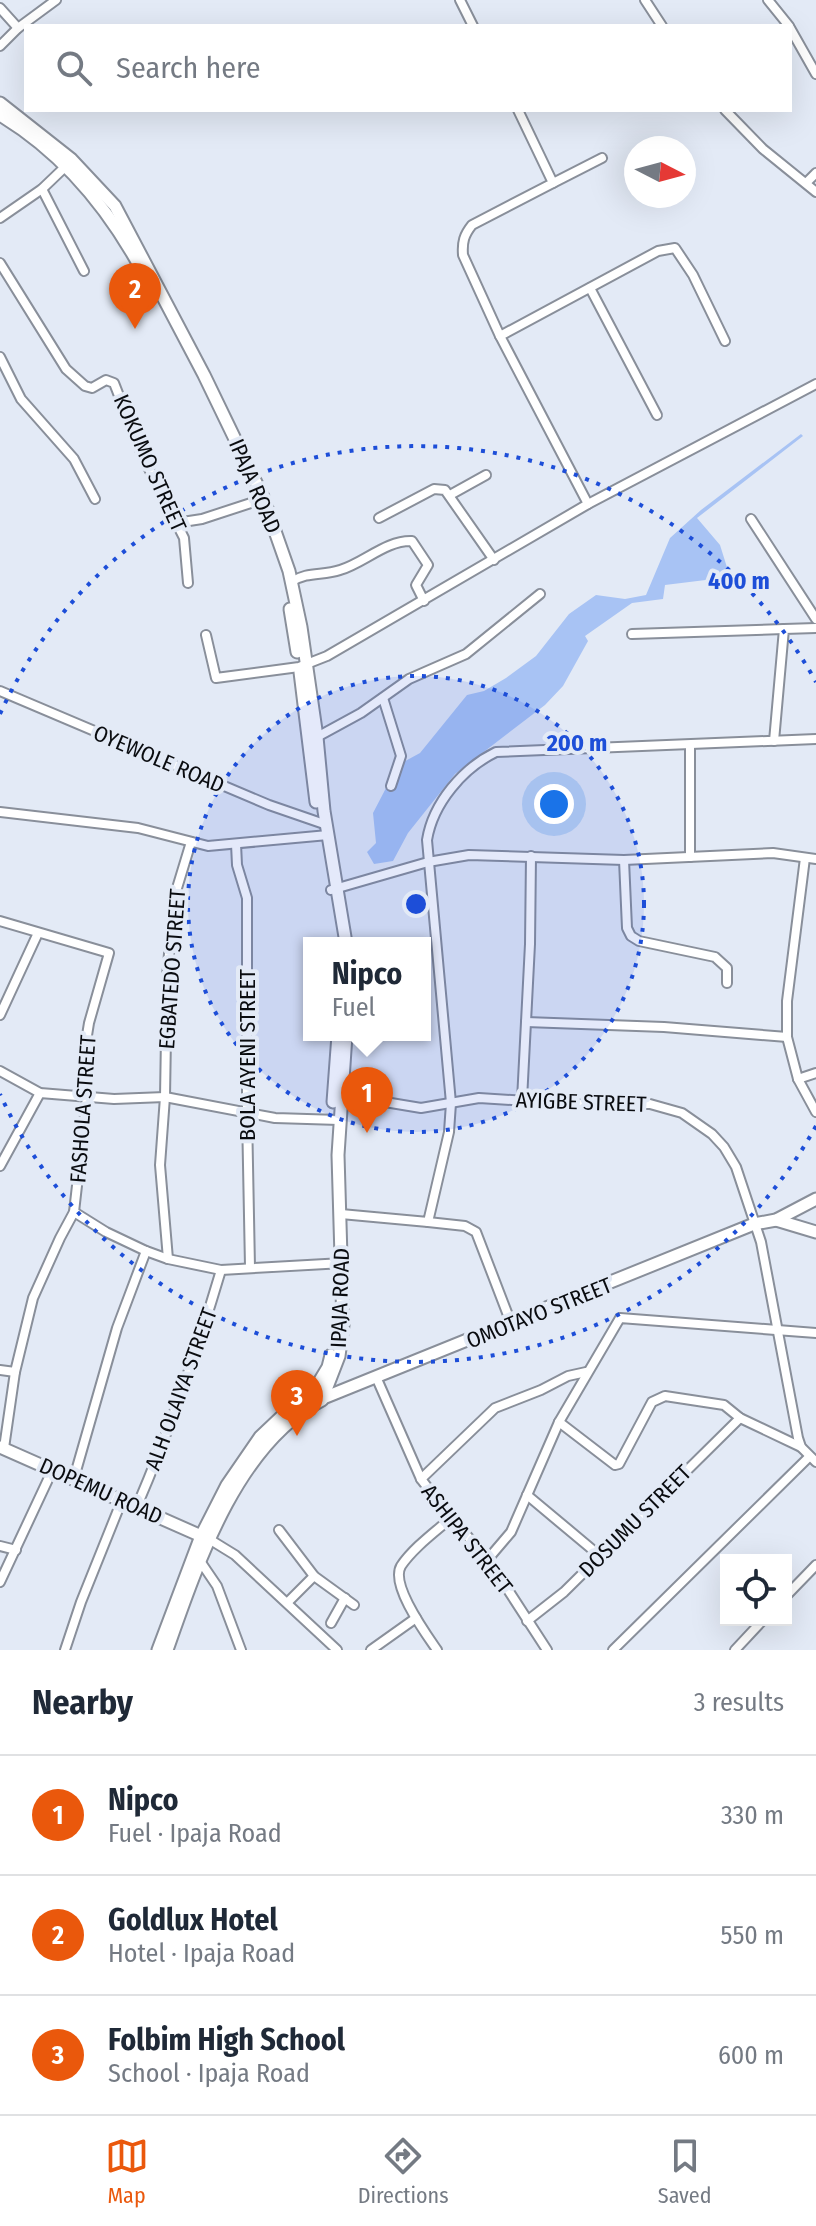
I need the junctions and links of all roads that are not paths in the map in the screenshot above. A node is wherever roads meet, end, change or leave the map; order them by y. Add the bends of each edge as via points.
1 (56, 0) edge
2 (460, 0) edge
3 (645, 0) edge
4 (768, 0) edge
5 (0, 8) edge
6 (472, 24) edge
7 (661, 24) edge
8 (787, 24) edge
9 (18, 28) junction
10 (792, 32) edge
11 (0, 46) edge
12 (816, 74) edge
13 (0, 103) edge
14 (519, 112) edge
15 (727, 112) edge
16 (0, 115) edge
17 (602, 158) dead end
18 (66, 166) junction
19 (816, 173) edge
20 (553, 183) junction
21 (806, 183) junction
22 (42, 189) junction
23 (816, 192) edge
24 (0, 218) edge
25 (0, 263) edge
26 (84, 271) dead end
27 (590, 288) junction
28 (500, 336) junction
29 (725, 341) dead end
30 (0, 357) edge
31 (816, 384) edge
32 (657, 415) dead end
33 (486, 475) dead end
34 (450, 495) junction
35 (95, 499) dead end
36 (257, 501) junction
37 (588, 504) junction
38 (379, 518) dead end
39 (751, 519) dead end
40 (176, 523) junction
41 (276, 541) junction
42 (494, 560) junction
43 (291, 582) junction
44 (188, 583) dead end
45 (540, 594) dead end
46 (424, 601) junction
47 (816, 619) edge
48 (816, 628) edge
49 (784, 629) junction
50 (632, 634) dead end
51 (206, 635) dead end
52 (303, 666) junction
53 (0, 691) edge
54 (383, 698) junction
55 (317, 737) junction
56 (816, 739) edge
57 (774, 741) junction
58 (690, 745) junction
59 (391, 786) dead end
60 (0, 812) edge
61 (324, 830) junction
62 (191, 842) junction
63 (236, 844) junction
64 (531, 856) junction
65 (690, 857) junction
66 (805, 858) junction
67 (816, 859) edge
68 (624, 860) junction
69 (428, 862) junction
70 (335, 890) junction
71 (0, 921) edge
72 (38, 933) junction
73 (338, 937) edge
74 (345, 937) edge
75 (727, 983) dead end
76 (0, 1015) edge
77 (526, 1022) junction
78 (787, 1037) junction
79 (338, 1041) edge
80 (345, 1041) edge
81 (0, 1071) edge
82 (816, 1073) edge
83 (798, 1079) junction
84 (40, 1093) junction
85 (338, 1094) junction
86 (87, 1097) junction
87 (165, 1097) junction
88 (522, 1100) junction
89 (451, 1103) junction
90 (816, 1112) edge
91 (247, 1114) junction
92 (335, 1120) junction
93 (0, 1166) edge
94 (816, 1199) edge
95 (74, 1212) junction
96 (341, 1214) junction
97 (776, 1220) junction
98 (428, 1222) junction
99 (754, 1224) junction
100 (816, 1232) edge
101 (146, 1251) junction
102 (168, 1259) junction
103 (339, 1263) junction
104 (250, 1267) junction
105 (221, 1270) junction
106 (511, 1323) junction
107 (777, 1329) junction
108 (816, 1333) edge
109 (0, 1370) edge
110 (15, 1372) junction
111 (586, 1372) junction
112 (377, 1379) junction
113 (318, 1396) junction
114 (740, 1418) junction
115 (559, 1422) junction
116 (2, 1447) edge
117 (801, 1447) junction
118 (812, 1459) edge
119 (52, 1471) junction
120 (74, 1478) junction
121 (421, 1479) junction
122 (527, 1495) junction
123 (122, 1500) junction
124 (137, 1506) junction
125 (451, 1518) junction
126 (279, 1530) dead end
127 (205, 1538) junction
128 (0, 1546) edge
129 (16, 1550) junction
130 (600, 1556) junction
131 (198, 1557) junction
132 (488, 1559) junction
133 (816, 1565) edge
134 (314, 1576) junction
135 (0, 1582) edge
136 (792, 1590) edge
137 (345, 1598) junction
138 (288, 1602) junction
139 (354, 1605) dead end
140 (416, 1618) junction
141 (527, 1621) junction
142 (331, 1623) dead end
143 (757, 1626) edge
144 (65, 1650) edge
145 (158, 1650) edge
146 (167, 1650) edge
147 (241, 1650) edge
148 (337, 1650) edge
149 (371, 1650) edge
150 (437, 1650) edge
151 (547, 1650) edge
152 (613, 1650) edge
153 (735, 1650) edge

1 - 9 street
2 - 6 street
3 - 7 street
4 - 8 street
5 - 9 street
9 - 11 street
10 - 12 street
13 - 41 main road, IPAJA ROAD via 71,159 115,206 243,455
14 - 20 street
15 - 21 street
16 - 18 main road, IPAJA ROAD
17 - 20 street
18 - 22 street
18 - 36 main road, IPAJA ROAD via 106,211 132,253
19 - 21 street
20 - 28 street via 472,225 465,234 463,255
21 - 23 street
22 - 24 street
22 - 26 street
25 - 40 street, KOKUMO STREET via 66,369 85,386 114,383
27 - 28 street
27 - 29 street via 658,251 675,248
27 - 32 street
28 - 37 street
30 - 35 street via 14,390 74,459
31 - 37 street
33 - 34 street
34 - 38 street via 434,489
34 - 42 street
36 - 40 street
36 - 41 main road, IPAJA ROAD
37 - 42 street
39 - 47 street
40 - 44 street, KOKUMO STREET via 184,538
41 - 43 main road, IPAJA ROAD
41 - 52 main road, IPAJA ROAD
42 - 46 street
43 - 46 street via 309,573 344,569 390,545 412,541 428,565 416,585
43 - 52 main road, IPAJA ROAD
45 - 54 street via 466,654 409,679
46 - 52 street
48 - 49 street
49 - 50 street
49 - 57 street
51 - 52 street via 216,678
52 - 55 main road, IPAJA ROAD
52 - 61 main road, IPAJA ROAD
53 - 61 street, OYEWOLE ROAD
54 - 55 street
54 - 59 street via 401,756
55 - 61 main road, IPAJA ROAD
56 - 57 street
57 - 58 street
58 - 65 street
58 - 69 street via 496,752 461,779 434,812
60 - 62 street via 138,828
61 - 63 street
61 - 70 main road, IPAJA ROAD
62 - 63 street
62 - 87 street, EGBATEDO STREET via 174,898
63 - 91 street, BOLA AYENI STREET via 247,898
64 - 68 street
64 - 69 street via 469,855
64 - 77 street
65 - 66 street via 773,853
65 - 68 street
66 - 67 street
66 - 78 street
68 - 75 street via 631,936 715,957 727,968
69 - 70 street
69 - 89 street
70 - 73 main road, IPAJA ROAD
70 - 74 main road, IPAJA ROAD
71 - 72 street
72 - 76 street
72 - 86 street, FASHOLA STREET via 109,953 84,1054
77 - 78 street
77 - 88 street
78 - 83 street
79 - 85 main road, IPAJA ROAD
80 - 85 main road, IPAJA ROAD
81 - 84 street
82 - 83 street
83 - 90 street
84 - 86 street
84 - 93 street
85 - 89 street, AYIGBE STREET via 421,1108
85 - 92 main road, IPAJA ROAD
86 - 87 street
86 - 95 street, FASHOLA STREET
87 - 91 street
87 - 102 street, EGBATEDO STREET via 160,1165
88 - 89 street, AYIGBE STREET
88 - 99 street, AYIGBE STREET via 650,1104 682,1113 724,1147
89 - 98 street
91 - 92 street
91 - 104 street, BOLA AYENI STREET
92 - 96 main road, IPAJA ROAD
92 - 103 main road, IPAJA ROAD via 331,1168
94 - 97 main road
95 - 101 street
95 - 110 street, FASHOLA STREET via 33,1298
96 - 98 street
96 - 103 main road, IPAJA ROAD
97 - 99 main road, OMOTAYO STREET
97 - 100 main road
98 - 106 street via 476,1232
99 - 106 main road, OMOTAYO STREET
99 - 107 street, AYIGBE STREET
101 - 102 street
101 - 120 street via 117,1328
102 - 105 street
103 - 104 street
103 - 113 main road, IPAJA ROAD via 341,1346
104 - 105 street
105 - 124 street, ALH OLAIYA STREET via 165,1440
106 - 112 main road, OMOTAYO STREET
107 - 108 street
107 - 111 street via 625,1317 615,1323
107 - 117 street, AYIGBE STREET
109 - 110 street
110 - 116 street, FASHOLA STREET
111 - 115 street
111 - 121 street via 495,1408
112 - 113 main road, OMOTAYO STREET
112 - 121 street, ASHIPA STREET
113 - 127 main road via 266,1443
114 - 115 street via 711,1401 657,1398 615,1465
114 - 117 street
114 - 130 street, DOSUMU STREET
115 - 122 street
116 - 119 main road, DOPEMU ROAD
117 - 118 street
118 - 152 street
119 - 120 main road, DOPEMU ROAD
119 - 129 street
120 - 123 main road, DOPEMU ROAD
121 - 125 street, ASHIPA STREET
122 - 130 street
122 - 132 street via 511,1532
123 - 124 main road, DOPEMU ROAD
123 - 144 street
124 - 127 main road, DOPEMU ROAD
125 - 132 street, ASHIPA STREET
125 - 140 street via 401,1566 398,1581
126 - 134 street
127 - 131 main road
127 - 138 street via 235,1555
128 - 129 street
129 - 135 street
130 - 141 street, DOSUMU STREET
131 - 145 main road
131 - 146 main road
131 - 147 street via 217,1586
132 - 141 street, ASHIPA STREET
133 - 136 street
134 - 137 street
134 - 138 street
137 - 139 street
137 - 142 street
138 - 148 street
140 - 149 street
140 - 150 street
141 - 151 street, ASHIPA STREET
143 - 153 street

